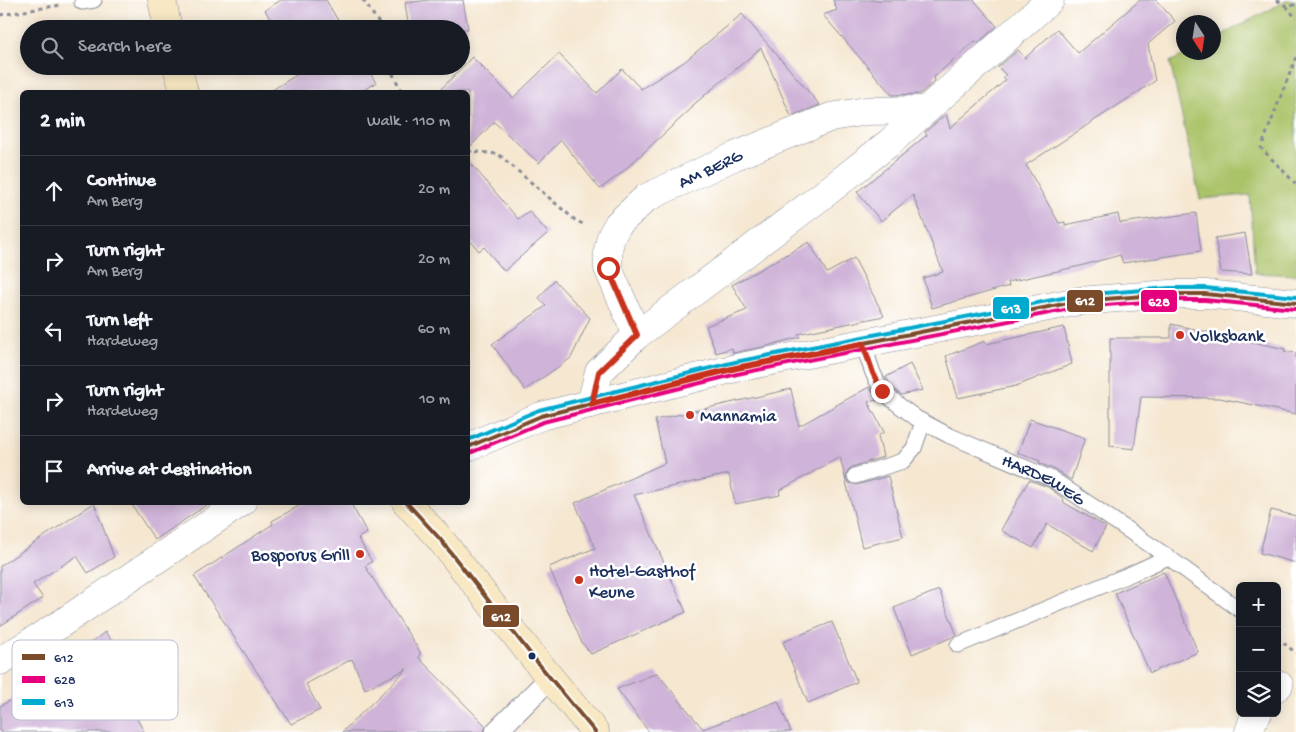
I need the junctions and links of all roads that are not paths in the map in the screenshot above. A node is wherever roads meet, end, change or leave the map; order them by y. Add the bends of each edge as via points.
1 (162, 0) edge
2 (1050, 0) edge
3 (166, 20) edge
4 (180, 75) edge
5 (184, 90) edge
6 (926, 110) junction
7 (1296, 303) edge
8 (637, 335) junction
9 (863, 344) junction
10 (592, 404) junction
11 (923, 422) junction
12 (470, 446) edge
13 (855, 476) dead end
14 (238, 505) edge
15 (409, 505) edge
16 (1168, 557) junction
17 (1236, 607) edge
18 (34, 640) edge
19 (958, 645) dead end
20 (12, 654) edge
21 (0, 661) edge
22 (550, 678) junction
23 (1255, 717) edge
24 (496, 732) edge
25 (595, 732) edge
26 (1249, 732) edge

1 - 3 main road
2 - 6 street
4 - 5 main road
6 - 8 street via 824,195
6 - 8 street, AM BERG via 866,111 831,117 735,156 646,198 618,224 608,250 608,268
7 - 9 street via 1205,294 1079,301
8 - 10 street via 599,372
9 - 10 street via 736,368
9 - 11 lane, HARDEWEG via 882,391
10 - 12 street via 541,416
11 - 13 lane via 914,448 903,461
11 - 16 lane, HARDEWEG via 948,436 1052,479
14 - 18 street
15 - 22 main road via 440,539
16 - 17 lane, HARDEWEG
16 - 19 lane
20 - 21 street
22 - 24 street
22 - 25 main road
23 - 26 street

